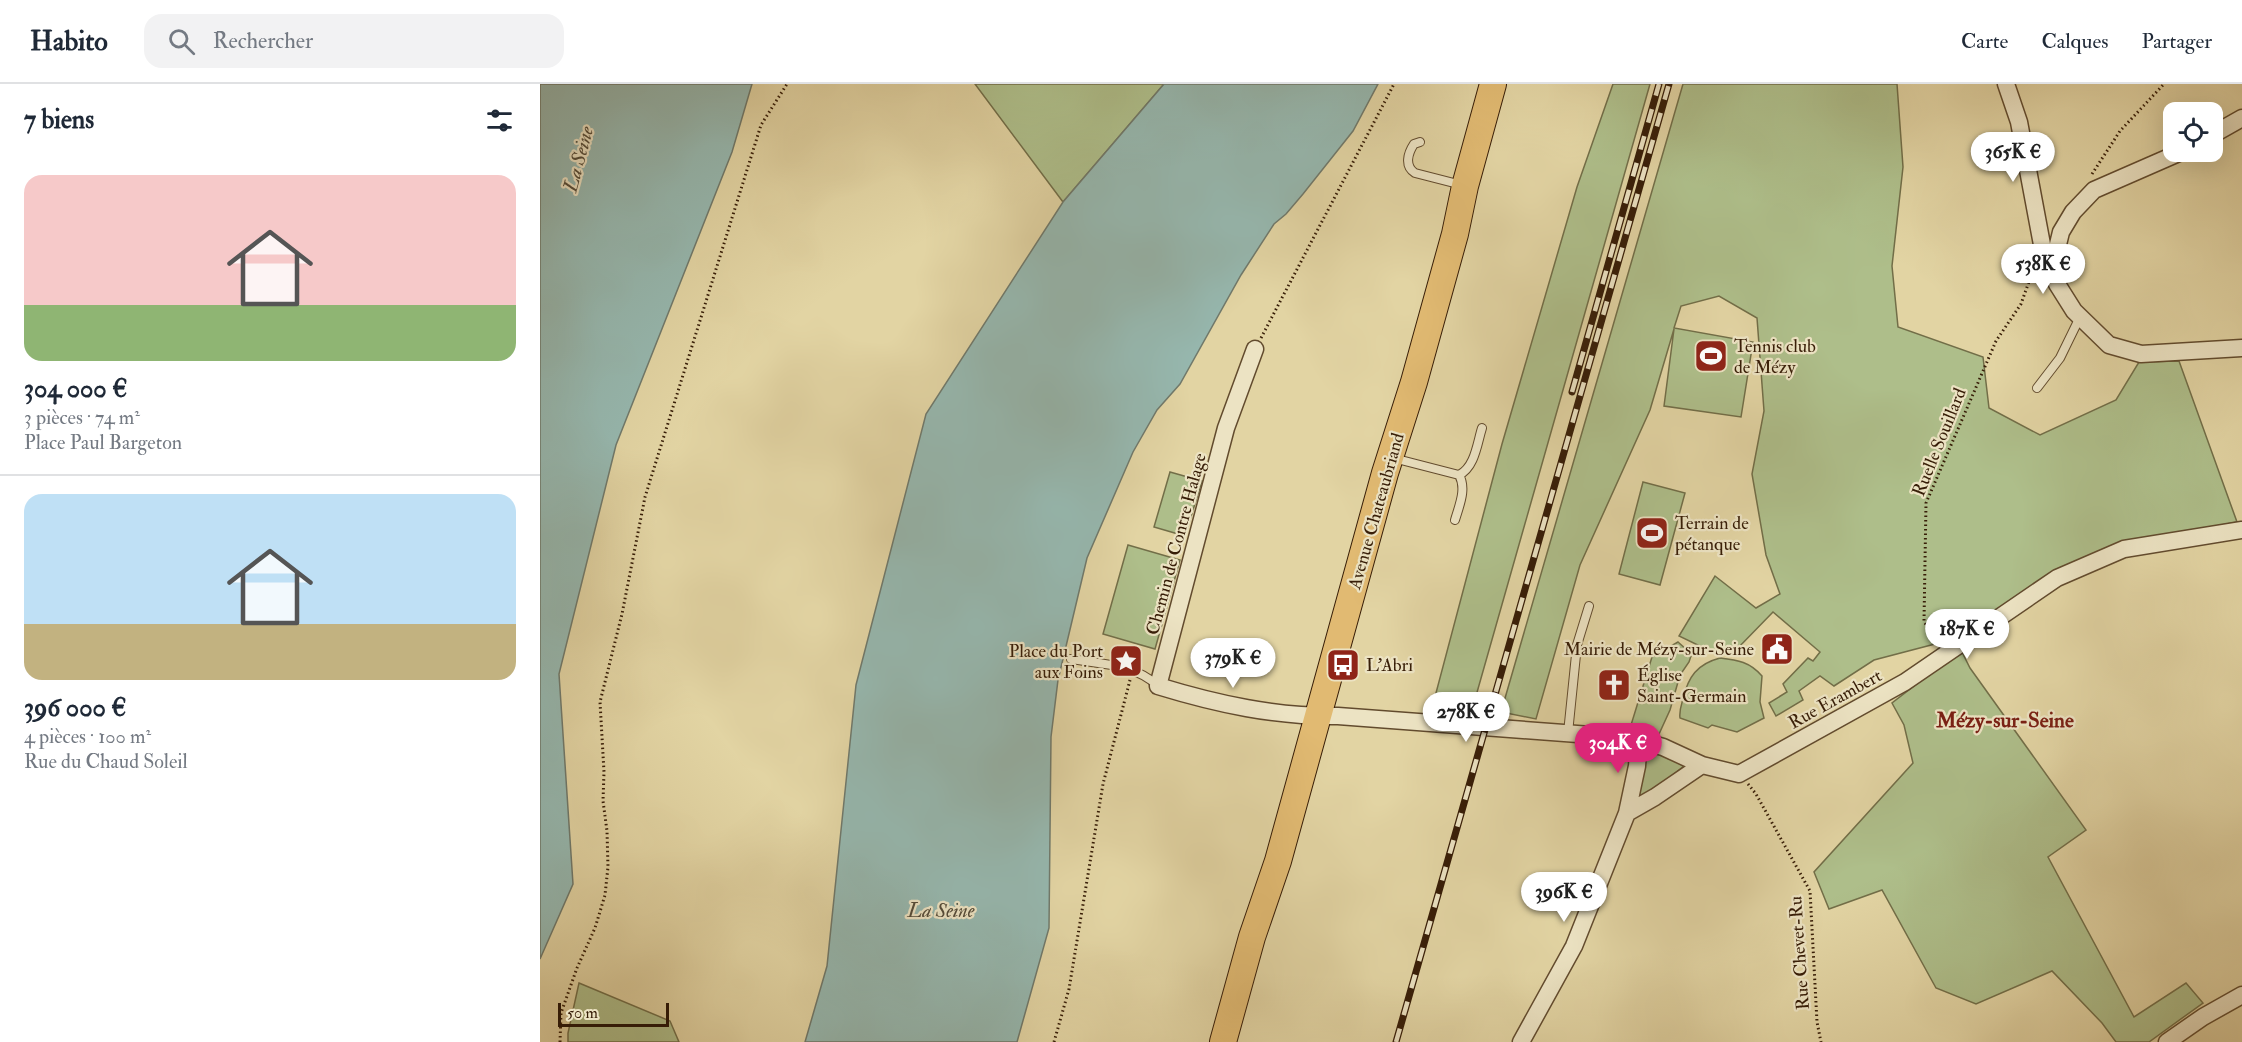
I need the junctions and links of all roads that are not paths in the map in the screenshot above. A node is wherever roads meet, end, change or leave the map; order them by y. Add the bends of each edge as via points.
1 (1482, 84) edge
2 (1493, 84) edge
3 (2006, 84) edge
4 (2242, 118) edge
5 (2223, 129) edge
6 (1420, 142) dead end
7 (2163, 160) edge
8 (1454, 183) junction
9 (2048, 255) junction
10 (2080, 317) junction
11 (2242, 348) edge
12 (1255, 350) road end
13 (2037, 388) dead end
14 (1482, 428) dead end
15 (1390, 457) junction
16 (1459, 475) junction
17 (1455, 520) dead end
18 (2242, 530) edge
19 (1589, 606) dead end
20 (1071, 659) dead end
21 (1158, 686) junction
22 (1310, 716) junction
23 (1568, 733) junction
24 (1635, 739) junction
25 (1702, 765) junction
26 (1627, 813) junction
27 (2242, 995) edge
28 (1223, 1042) edge
29 (1521, 1042) edge
30 (2167, 1042) edge

1 - 8 main road, Avenue Chateaubriand
2 - 15 main road, Avenue Chateaubriand via 1455,234
3 - 9 street via 2019,122
4 - 5 street
6 - 8 lane via 1411,148 1410,170
7 - 9 street via 2094,190 2073,212
8 - 22 main road, Avenue Chateaubriand
9 - 10 street via 2057,284
10 - 11 street via 2109,345 2142,354
10 - 13 lane via 2060,358
12 - 21 street, Chemin de Contre Halage via 1226,428
14 - 16 lane via 1471,465
15 - 16 lane
15 - 22 main road, Avenue Chateaubriand
16 - 17 lane via 1463,490
18 - 25 street, Rue Erambert via 2124,549 2057,579 1905,682 1739,774
19 - 23 lane via 1577,645
20 - 21 lane via 1131,669 1147,675
21 - 22 street via 1228,705
22 - 23 street
22 - 28 main road, Avenue Chateaubriand via 1266,857 1252,937
23 - 24 street
24 - 25 street
24 - 26 street via 1637,766
25 - 26 street
26 - 29 street via 1574,946
27 - 30 street

